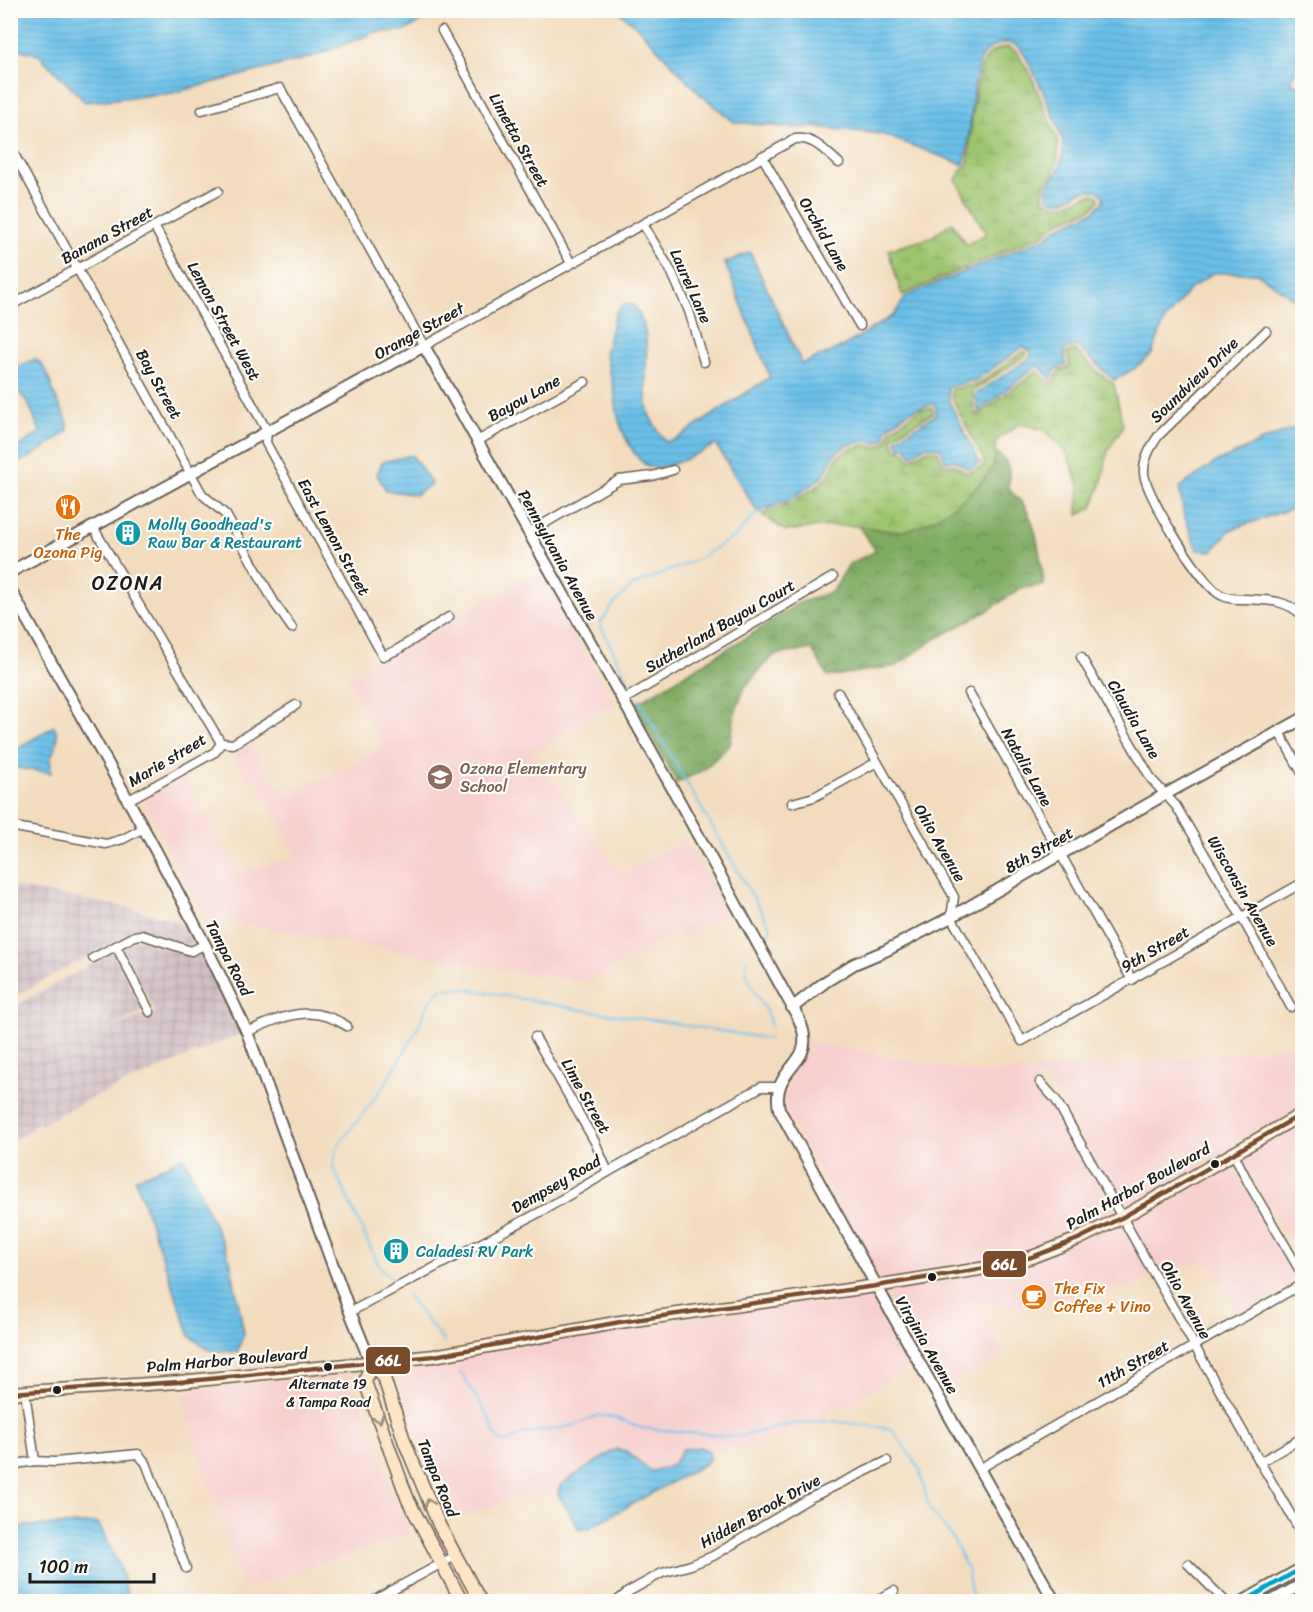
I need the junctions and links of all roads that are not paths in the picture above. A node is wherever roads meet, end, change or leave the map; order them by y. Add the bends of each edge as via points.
1 (442, 31) dead end
2 (202, 110) dead end
3 (10, 147) edge
4 (762, 156) junction
5 (839, 163) dead end
6 (218, 191) dead end
7 (643, 224) junction
8 (154, 226) junction
9 (571, 263) junction
10 (77, 267) junction
11 (10, 306) edge
12 (860, 326) dead end
13 (1266, 331) dead end
14 (424, 346) junction
15 (705, 362) dead end
16 (585, 382) dead end
17 (267, 430) junction
18 (477, 441) junction
19 (673, 470) dead end
20 (191, 473) junction
21 (93, 527) junction
22 (528, 533) junction
23 (10, 572) edge
24 (833, 577) dead end
25 (10, 589) edge
26 (1302, 615) edge
27 (449, 618) dead end
28 (292, 628) dead end
29 (1081, 657) dead end
30 (838, 693) dead end
31 (969, 693) dead end
32 (622, 700) junction
33 (296, 705) dead end
34 (1302, 719) edge
35 (1279, 732) junction
36 (221, 744) junction
37 (877, 762) junction
38 (1302, 773) edge
39 (1164, 795) junction
40 (127, 801) junction
41 (792, 803) dead end
42 (10, 826) edge
43 (142, 829) junction
44 (1059, 855) junction
45 (1302, 883) edge
46 (1241, 916) junction
47 (951, 917) junction
48 (204, 945) junction
49 (116, 946) junction
50 (93, 958) dead end
51 (1132, 980) junction
52 (1291, 1007) dead end
53 (792, 1008) junction
54 (150, 1012) dead end
55 (347, 1026) dead end
56 (247, 1032) junction
57 (535, 1037) dead end
58 (1022, 1041) joint
59 (1040, 1082) dead end
60 (778, 1087) junction
61 (1302, 1114) edge
62 (1233, 1152) junction
63 (608, 1172) junction
64 (1123, 1217) junction
65 (1302, 1274) edge
66 (1302, 1284) edge
67 (876, 1286) junction
68 (350, 1312) junction
69 (1195, 1346) junction
70 (372, 1364) junction
71 (25, 1392) junction
72 (10, 1394) edge
73 (1302, 1438) edge
74 (35, 1461) junction
75 (887, 1461) dead end
76 (1260, 1462) junction
77 (10, 1465) edge
78 (979, 1469) junction
79 (1302, 1534) edge
80 (455, 1556) junction
81 (440, 1564) junction
82 (1188, 1564) dead end
83 (186, 1568) dead end
84 (1302, 1568) edge
85 (1302, 1584) edge
86 (390, 1591) junction
87 (894, 1591) dead end
88 (370, 1602) edge
89 (396, 1602) edge
90 (462, 1602) edge
91 (482, 1602) edge
92 (616, 1602) edge
93 (874, 1602) edge
94 (1055, 1602) edge
95 (1226, 1602) edge
96 (1242, 1602) edge
97 (1270, 1602) edge

1 - 9 street, Limetta Street
2 - 14 street, Pennsylvania Avenue via 280,88
3 - 10 street, Bay Street
4 - 5 street, Orange Street via 803,138
4 - 7 street, Orange Street
4 - 12 street, Orchid Lane
6 - 8 street, Banana Street
7 - 9 street, Orange Street
7 - 15 street, Laurel Lane via 672,273
8 - 10 street, Banana Street
8 - 17 street, Lemon Street West
9 - 14 street, Orange Street
10 - 11 street, Banana Street
10 - 20 street, Bay Street
13 - 26 street, Soundview Drive via 1159,435 1149,449 1144,474 1170,529 1212,590 1231,599 1276,601 1293,606
14 - 17 street, Orange Street
14 - 18 street, Pennsylvania Avenue
16 - 18 street, Bayou Lane
17 - 20 street, Orange Street
17 - 27 street, East Lemon Street via 266,443 383,656
18 - 22 street, Pennsylvania Avenue
19 - 22 street via 619,480
20 - 21 street, Orange Street
20 - 28 street, Bay Street via 202,494 226,515
21 - 23 street, Orange Street
21 - 36 street
22 - 32 street, Pennsylvania Avenue
24 - 32 street, Sutherland Bayou Court
25 - 40 street, Tampa Road
29 - 39 street, Claudia Lane
30 - 37 street, Ohio Avenue
31 - 44 street, Natalie Lane
32 - 53 street, Pennsylvania Avenue
33 - 36 street, Marie street via 233,744
34 - 35 street, 8th Street
35 - 38 street
35 - 39 street, 8th Street
36 - 40 street, Marie street via 215,752
37 - 41 street via 814,797
37 - 47 street, Ohio Avenue via 954,897
39 - 44 street, 8th Street
39 - 46 street, Wisconsin Avenue via 1176,806
40 - 43 street, Tampa Road
42 - 43 street via 106,844
43 - 48 street, Tampa Road
44 - 47 street, 8th Street
44 - 51 street, Natalie Lane
45 - 46 street, 9th Street
46 - 51 street, 9th Street
46 - 52 street, Wisconsin Avenue
47 - 53 street, 8th Street via 854,964
47 - 58 street, Ohio Avenue
48 - 49 street via 191,951 142,935
48 - 56 street, Tampa Road
49 - 50 street
49 - 54 street
51 - 58 street, 9th Street
53 - 60 street, Pennsylvania Avenue via 805,1038 802,1053
55 - 56 street via 318,1014 297,1013
56 - 68 street, Tampa Road
57 - 63 street, Lime Street
59 - 64 street, Ohio Avenue via 1056,1100
60 - 63 street, Dempsey Road via 761,1087
60 - 67 street, Virginia Avenue via 779,1109
61 - 62 main road, Palm Harbor Boulevard
62 - 64 main road, Palm Harbor Boulevard
62 - 65 street
63 - 68 street, Dempsey Road
64 - 67 main road, Palm Harbor Boulevard via 1032,1257
64 - 69 street, Ohio Avenue
66 - 69 street, 11th Street
67 - 70 main road, Palm Harbor Boulevard via 629,1321 464,1352
67 - 78 street, Virginia Avenue
68 - 70 street, Tampa Road
69 - 76 street, Ohio Avenue
69 - 78 street, 11th Street
70 - 71 main road, Palm Harbor Boulevard
80 -> 70 main road, Tampa Road via 405,1443 384,1378
70 -> 81 main road, Tampa Road via 365,1382 408,1500
71 - 72 main road, Palm Harbor Boulevard
71 - 74 street
73 - 76 street
74 - 77 street
74 - 83 street via 138,1454 146,1463
75 - 92 street, Hidden Brook Drive via 808,1499 713,1556 662,1573
76 - 79 street, Ohio Avenue
78 - 94 street, Virginia Avenue
80 - 81 street
80 - 91 main road, Tampa Road
81 - 86 street
81 - 90 main road, Tampa Road
82 - 95 street
84 - 96 street
85 - 97 street
86 - 88 street
86 - 89 street
87 - 93 street

